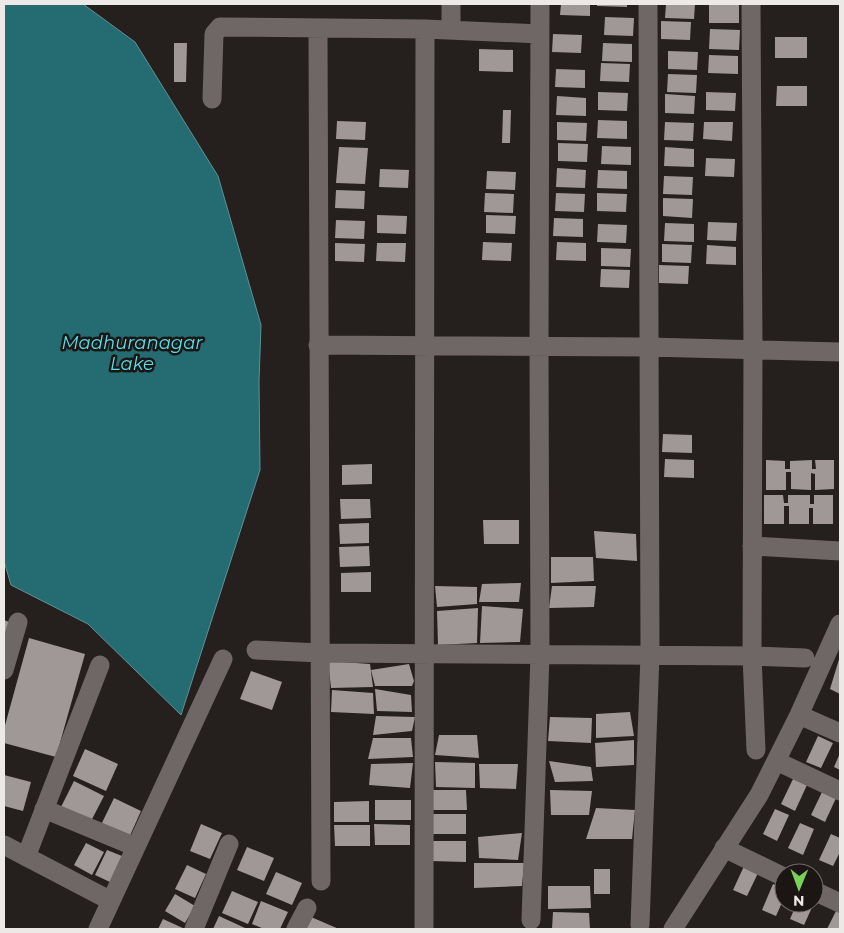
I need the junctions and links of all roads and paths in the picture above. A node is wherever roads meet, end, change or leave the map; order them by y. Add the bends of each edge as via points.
1 (452, 4) edge
2 (540, 4) edge
3 (648, 4) edge
4 (751, 4) edge
5 (318, 28) junction
6 (425, 29) junction
7 (451, 30) junction
8 (540, 34) junction
9 (212, 99) dead end
10 (318, 345) junction
11 (539, 346) junction
12 (424, 347) junction
13 (650, 347) junction
14 (753, 349) junction
15 (840, 352) edge
16 (752, 546) junction
17 (840, 551) edge
18 (18, 622) dead end
19 (840, 624) edge
20 (256, 650) dead end
21 (320, 653) junction
22 (424, 654) junction
23 (540, 655) junction
24 (650, 656) junction
25 (752, 656) junction
26 (805, 658) dead end
27 (222, 659) dead end
28 (100, 665) dead end
29 (4, 670) edge
30 (799, 715) junction
31 (840, 734) edge
32 (756, 750) dead end
33 (776, 761) junction
34 (840, 791) edge
35 (44, 809) junction
36 (229, 844) dead end
37 (4, 845) edge
38 (136, 847) junction
39 (724, 848) junction
40 (26, 857) junction
41 (774, 872) edge
42 (321, 881) dead end
43 (824, 896) edge
44 (111, 901) junction
45 (840, 903) edge
46 (307, 908) dead end
47 (531, 920) dead end
48 (640, 925) dead end
49 (98, 929) edge
50 (194, 929) edge
51 (296, 929) edge
52 (424, 929) edge
53 (673, 929) edge

1 - 7 street
2 - 8 street
3 - 13 street
4 - 14 street
5 - 6 street
5 - 9 street via 220,27 214,34
5 - 10 street
6 - 7 street
6 - 12 street
7 - 8 street
8 - 11 street
10 - 12 street
10 - 21 street
11 - 12 street
11 - 13 street
11 - 23 street
12 - 22 street
13 - 14 street
13 - 24 street
14 - 15 street
14 - 16 street
16 - 17 street
16 - 25 street
18 - 29 street
19 - 30 street
20 - 21 street
21 - 22 street
21 - 42 street
22 - 23 street
22 - 52 street
23 - 24 street
23 - 47 street
24 - 25 street
24 - 48 street
25 - 26 street
25 - 32 street
27 - 38 street
28 - 35 street
30 - 31 street
30 - 33 street
33 - 34 street
33 - 39 street via 759,795
35 - 38 street
35 - 40 street
36 - 50 street
37 - 40 street
38 - 44 street
39 - 41 street
39 - 53 street
40 - 44 street
43 - 45 street
44 - 49 street
46 - 51 street

